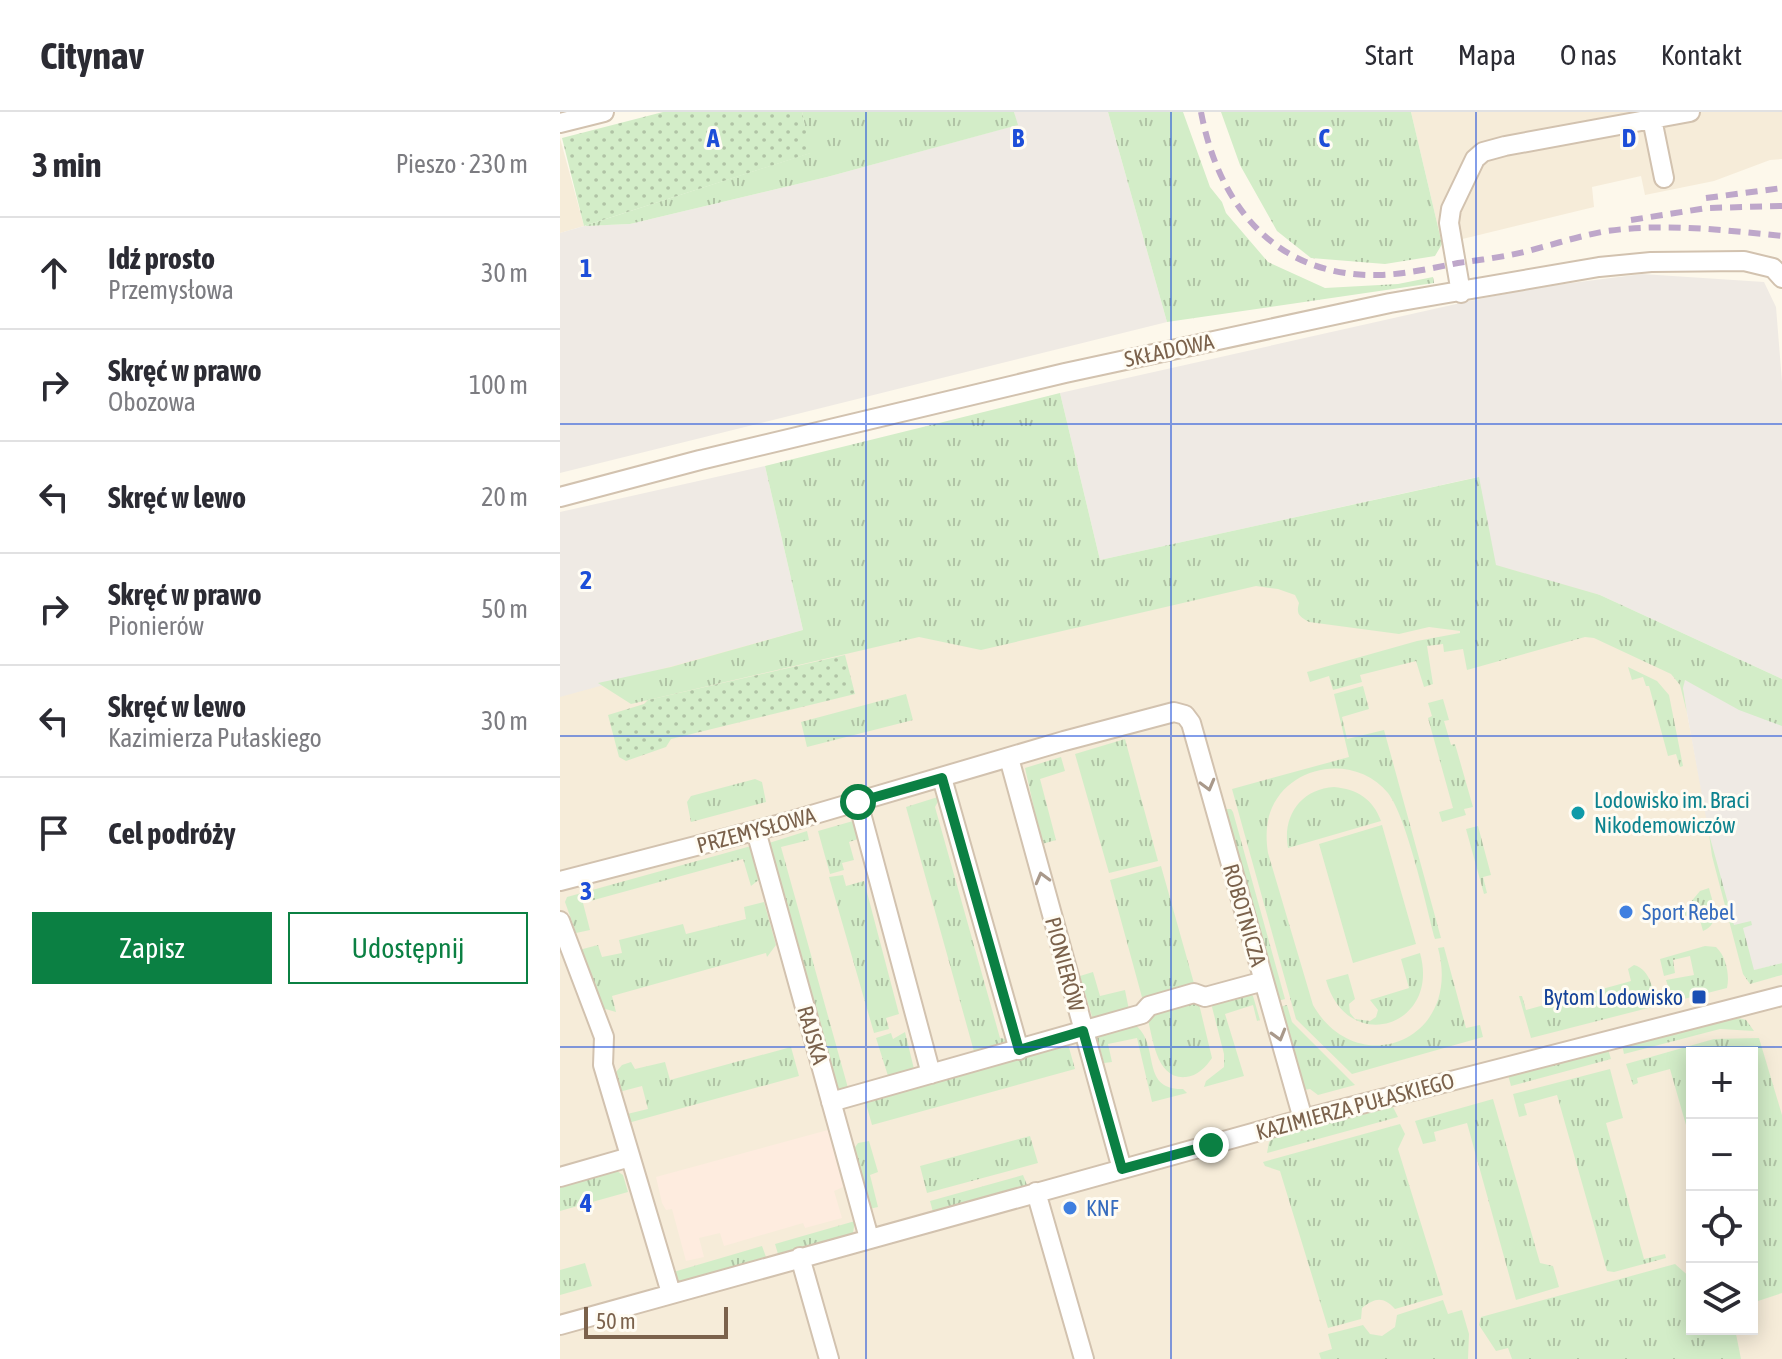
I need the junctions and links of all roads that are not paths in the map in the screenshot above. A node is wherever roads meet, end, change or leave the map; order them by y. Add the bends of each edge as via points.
1 (604, 112) edge
2 (1690, 112) edge
3 (1652, 119) junction
4 (560, 123) edge
5 (1664, 178) dead end
6 (1782, 278) edge
7 (1461, 293) junction
8 (560, 497) edge
9 (1182, 713) joint
10 (1009, 758) junction
11 (942, 778) junction
12 (858, 802) junction
13 (756, 831) junction
14 (560, 881) edge
15 (560, 921) edge
16 (1264, 981) junction
17 (1782, 996) edge
18 (1083, 1031) junction
19 (1019, 1050) junction
20 (931, 1074) junction
21 (831, 1102) junction
22 (1303, 1119) junction
23 (630, 1157) junction
24 (1122, 1169) junction
25 (560, 1177) edge
26 (1036, 1192) junction
27 (869, 1238) junction
28 (800, 1257) junction
29 (671, 1293) junction
30 (560, 1325) edge
31 (829, 1359) edge
32 (1084, 1359) edge

1 - 4 street
2 - 3 street
3 - 5 street
3 - 7 street via 1505,146 1475,159 1449,223
6 - 7 street, SKŁADOWA via 1773,268 1744,261 1681,261 1599,267
7 - 8 street, SKŁADOWA via 1390,303 1065,373
9 - 10 street, PRZEMYSŁOWA
9 -> 16 street, ROBOTNICZA via 1191,723
10 - 11 street, PRZEMYSŁOWA
18 -> 10 street, PIONIERÓW
11 - 12 street, PRZEMYSŁOWA
11 - 19 street
12 - 13 street, PRZEMYSŁOWA
12 - 20 street
13 - 14 street, PRZEMYSŁOWA
13 - 21 street, RAJSKA
15 - 23 street via 604,1037 603,1065
16 - 18 street via 1205,997 1194,993
16 -> 22 street, ROBOTNICZA
17 - 22 street, KAZIMIERZA PUŁASKIEGO
18 - 19 street
18 - 24 street, PIONIERÓW
19 - 20 street
20 - 21 street
21 - 27 street, RAJSKA
22 - 24 street, KAZIMIERZA PUŁASKIEGO
23 - 25 street
23 - 29 street
24 - 26 street, KAZIMIERZA PUŁASKIEGO
26 - 27 street, KAZIMIERZA PUŁASKIEGO
26 - 32 street
27 - 28 street, KAZIMIERZA PUŁASKIEGO
28 - 29 street, KAZIMIERZA PUŁASKIEGO
28 - 31 street
29 - 30 street, KAZIMIERZA PUŁASKIEGO

